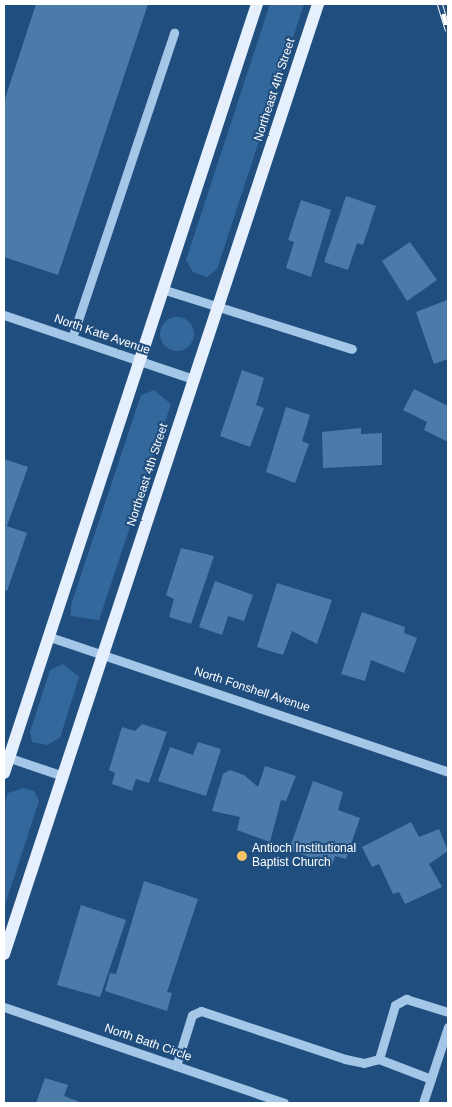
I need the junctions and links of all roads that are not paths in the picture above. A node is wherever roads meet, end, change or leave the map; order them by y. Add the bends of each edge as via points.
1 (257, 4) edge
2 (318, 4) edge
3 (174, 33) dead end
4 (162, 289) junction
5 (218, 307) junction
6 (4, 315) edge
7 (72, 338) junction
8 (352, 349) dead end
9 (138, 361) junction
10 (193, 379) junction
11 (47, 636) junction
12 (104, 654) junction
13 (6, 757) edge
14 (448, 772) edge
15 (4, 773) edge
16 (63, 776) junction
17 (4, 954) edge
18 (4, 1007) edge
19 (448, 1012) edge
20 (448, 1027) edge
21 (378, 1059) junction
22 (176, 1066) junction
23 (431, 1079) junction
24 (284, 1103) edge
25 (423, 1103) edge

1 - 4 main road
2 - 5 main road, Northeast 4th Street
3 - 7 street
4 - 5 street
4 - 9 main road
5 - 8 street
5 - 10 main road, Northeast 4th Street
6 - 7 street, North Kate Avenue
7 - 9 street, North Kate Avenue
9 - 10 street, North Kate Avenue
9 - 11 main road
10 - 12 main road, Northeast 4th Street
11 - 12 street, North Fonshell Avenue
11 - 13 main road
12 - 14 street, North Fonshell Avenue
12 - 16 main road, Northeast 4th Street
13 - 15 main road
13 - 16 street
16 - 17 main road, Northeast 4th Street
18 - 22 street, North Bath Circle
19 - 21 street via 406,999 395,1006
20 - 23 street
21 - 22 street via 364,1063 345,1059 201,1011 192,1014
21 - 23 street
22 - 24 street, North Bath Circle
23 - 25 street

